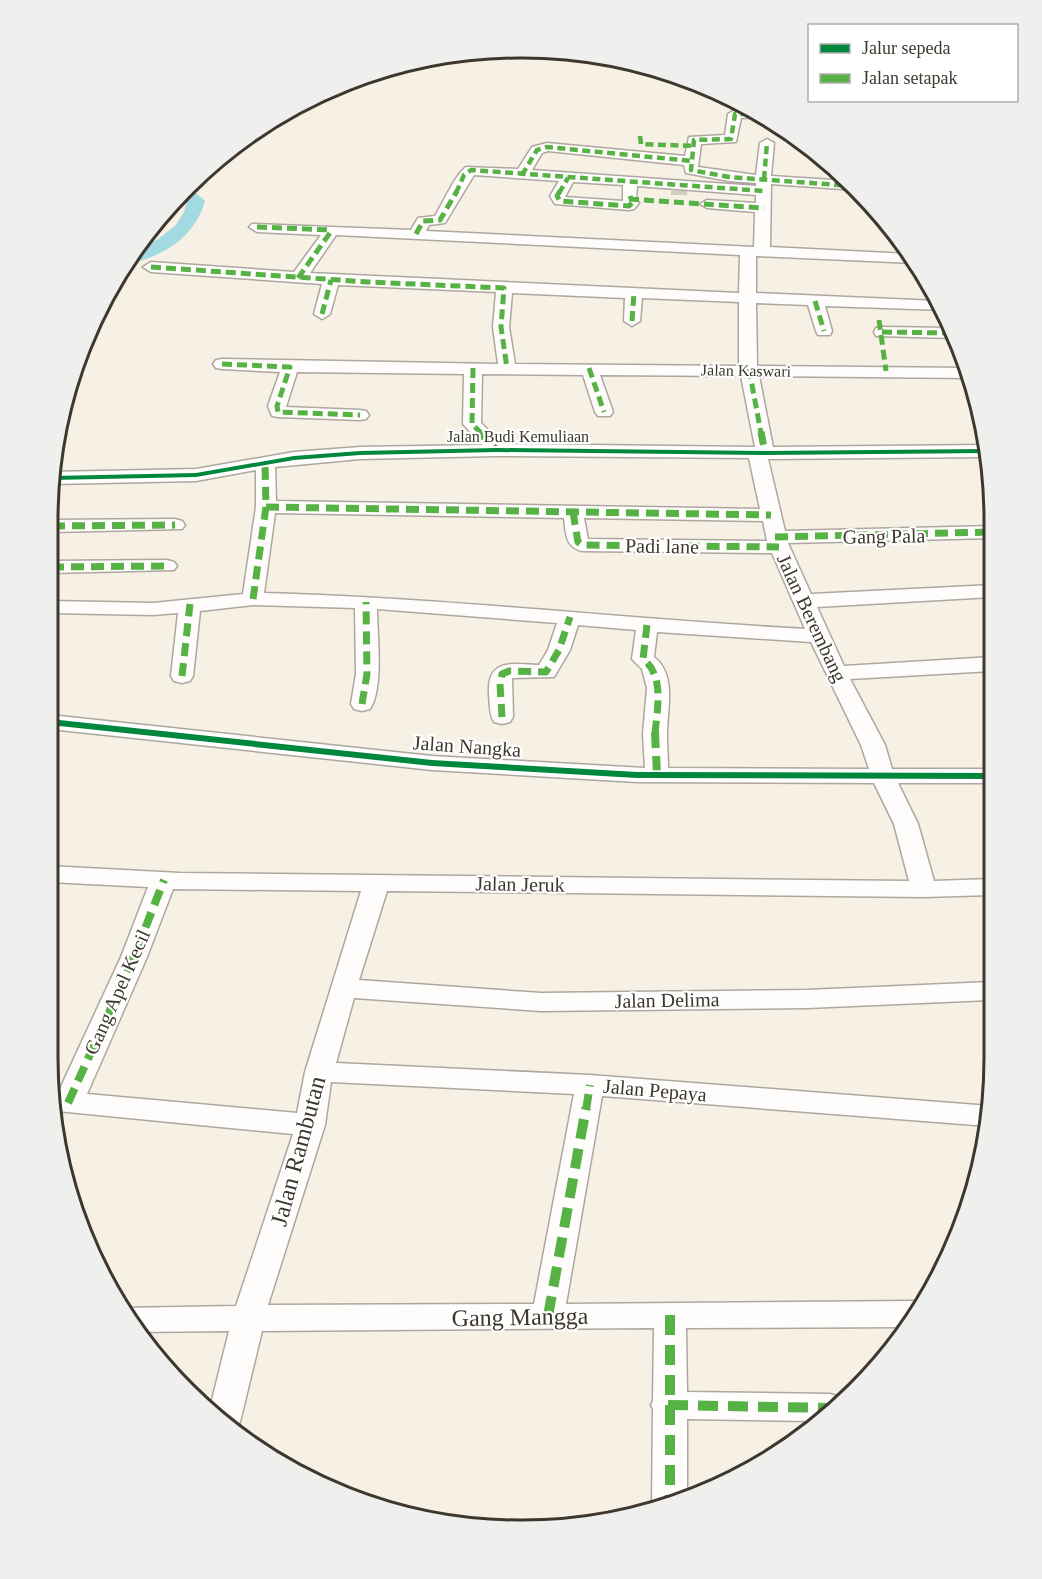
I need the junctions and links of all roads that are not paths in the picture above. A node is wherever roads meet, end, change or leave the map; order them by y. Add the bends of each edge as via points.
1 (741, 114) edge
2 (640, 136) dead end
3 (767, 143) dead end
4 (695, 146) junction
5 (522, 174) junction
6 (568, 178) junction
7 (630, 183) junction
8 (684, 185) junction
9 (764, 185) junction
10 (839, 186) edge
11 (629, 199) junction
12 (764, 208) junction
13 (257, 227) dead end
14 (332, 230) junction
15 (417, 234) junction
16 (755, 251) junction
17 (902, 258) edge
18 (151, 267) dead end
19 (298, 278) junction
20 (331, 280) junction
21 (504, 288) junction
22 (634, 293) junction
23 (747, 298) junction
24 (815, 301) junction
25 (930, 306) edge
26 (322, 314) dead end
27 (632, 321) dead end
28 (824, 331) dead end
29 (943, 332) edge
30 (222, 364) dead end
31 (290, 367) junction
32 (473, 368) junction
33 (515, 368) junction
34 (589, 368) junction
35 (749, 369) junction
36 (886, 371) junction
37 (959, 373) edge
38 (604, 412) dead end
39 (360, 415) dead end
40 (497, 450) junction
41 (978, 451) edge
42 (761, 453) junction
43 (265, 463) junction
44 (60, 484) edge
45 (266, 507) junction
46 (573, 512) junction
47 (771, 515) junction
48 (176, 525) dead end
49 (58, 526) edge
50 (984, 532) edge
51 (777, 542) junction
52 (167, 566) dead end
53 (58, 567) edge
54 (984, 591) edge
55 (253, 599) junction
56 (802, 600) junction
57 (366, 602) junction
58 (190, 604) junction
59 (58, 607) edge
60 (570, 617) junction
61 (647, 625) junction
62 (819, 636) junction
63 (984, 664) edge
64 (836, 673) junction
65 (182, 676) dead end
66 (362, 704) dead end
67 (502, 717) dead end
68 (58, 723) edge
69 (657, 775) junction
70 (984, 776) edge
71 (883, 777) junction
72 (58, 874) edge
73 (164, 880) junction
74 (377, 882) junction
75 (984, 886) edge
76 (924, 889) junction
77 (344, 988) junction
78 (984, 991) edge
79 (319, 1072) junction
80 (590, 1085) junction
81 (62, 1102) edge
82 (980, 1116) edge
83 (310, 1125) junction
84 (907, 1314) edge
85 (670, 1315) junction
86 (249, 1316) junction
87 (548, 1316) junction
88 (139, 1319) edge
89 (668, 1405) junction
90 (824, 1408) edge
91 (225, 1414) edge
92 (670, 1496) edge

1 - 4 street via 735,114 732,139 697,139
2 - 4 street via 641,144
3 - 9 street, Jalan Berembang
4 - 8 street
5 - 6 street
5 - 8 street via 537,150 547,147
5 - 15 street via 468,171 440,220 423,221
6 - 7 street
6 - 11 street via 558,200 625,206 631,204
7 - 8 street
7 - 11 street
8 - 9 street
8 - 11 street
8 - 12 street
9 - 10 street
9 - 12 street, Jalan Berembang
12 - 16 street, Jalan Berembang
13 - 14 street
14 - 15 street
14 - 19 street
15 - 16 street
16 - 17 street
16 - 23 street, Jalan Berembang
18 - 19 street
19 - 20 street
20 - 21 street
20 - 26 street
21 - 22 street
21 - 33 street via 501,327
22 - 23 street
22 - 27 street
23 - 24 street
23 - 35 street, Jalan Berembang
24 - 25 street
24 - 28 street
29 - 36 street via 881,326
30 - 31 street, Jalan Kaswari
31 - 32 street, Jalan Kaswari
31 - 39 street via 278,412
32 - 33 street, Jalan Kaswari
32 - 40 street via 472,424
33 - 34 street, Jalan Kaswari
34 - 35 street, Jalan Kaswari
34 - 38 street
35 - 36 street, Jalan Kaswari
35 - 42 street, Jalan Berembang
36 - 37 street, Jalan Kaswari
40 - 42 street, Jalan Budi Kemuliaan
40 - 43 street, Jalan Budi Kemuliaan via 330,455
41 - 42 street, Jalan Budi Kemuliaan
42 - 47 street, Jalan Berembang
43 - 44 street, Jalan Budi Kemuliaan via 196,475
43 - 45 street
45 - 46 street
45 - 55 street
46 - 47 street
46 - 51 street, Padi lane via 578,542 582,545
47 - 51 street, Jalan Berembang
48 - 49 street
50 - 51 street, Gang Pala
51 - 56 street, Jalan Berembang
52 - 53 street
54 - 56 street
55 - 57 street
55 - 58 street
56 - 62 street, Jalan Berembang
57 - 60 street
57 - 66 street via 368,674
58 - 59 street via 153,609
58 - 65 street
60 - 61 street
60 - 67 street via 559,650 546,672 502,674
61 - 62 street
61 - 69 street via 642,654 652,666 658,688
62 - 64 street, Jalan Berembang
63 - 64 street
64 - 71 street, Jalan Berembang via 873,745
68 - 69 street, Jalan Nangka via 432,763
69 - 71 street, Jalan Nangka
70 - 71 street, Jalan Nangka
71 - 76 street, Jalan Berembang via 906,824
72 - 73 street, Jalan Jeruk
73 - 74 street, Jalan Jeruk
73 - 81 street, Gang Apel Kecil via 134,957
74 - 76 street, Jalan Jeruk
74 - 77 street, Jalan Rambutan
75 - 76 street, Jalan Jeruk
77 - 78 street, Jalan Delima via 541,1002 807,999
77 - 79 street, Jalan Rambutan
79 - 80 street, Jalan Pepaya
79 - 83 street, Jalan Rambutan
80 - 82 street, Jalan Pepaya
80 - 87 street
81 - 83 street
83 - 86 street, Jalan Rambutan
84 - 85 street, Gang Mangga
85 - 87 street, Gang Mangga
85 - 89 street
86 - 87 street, Gang Mangga
86 - 88 street, Gang Mangga
86 - 91 street, Jalan Rambutan
89 - 90 street
89 - 92 street

